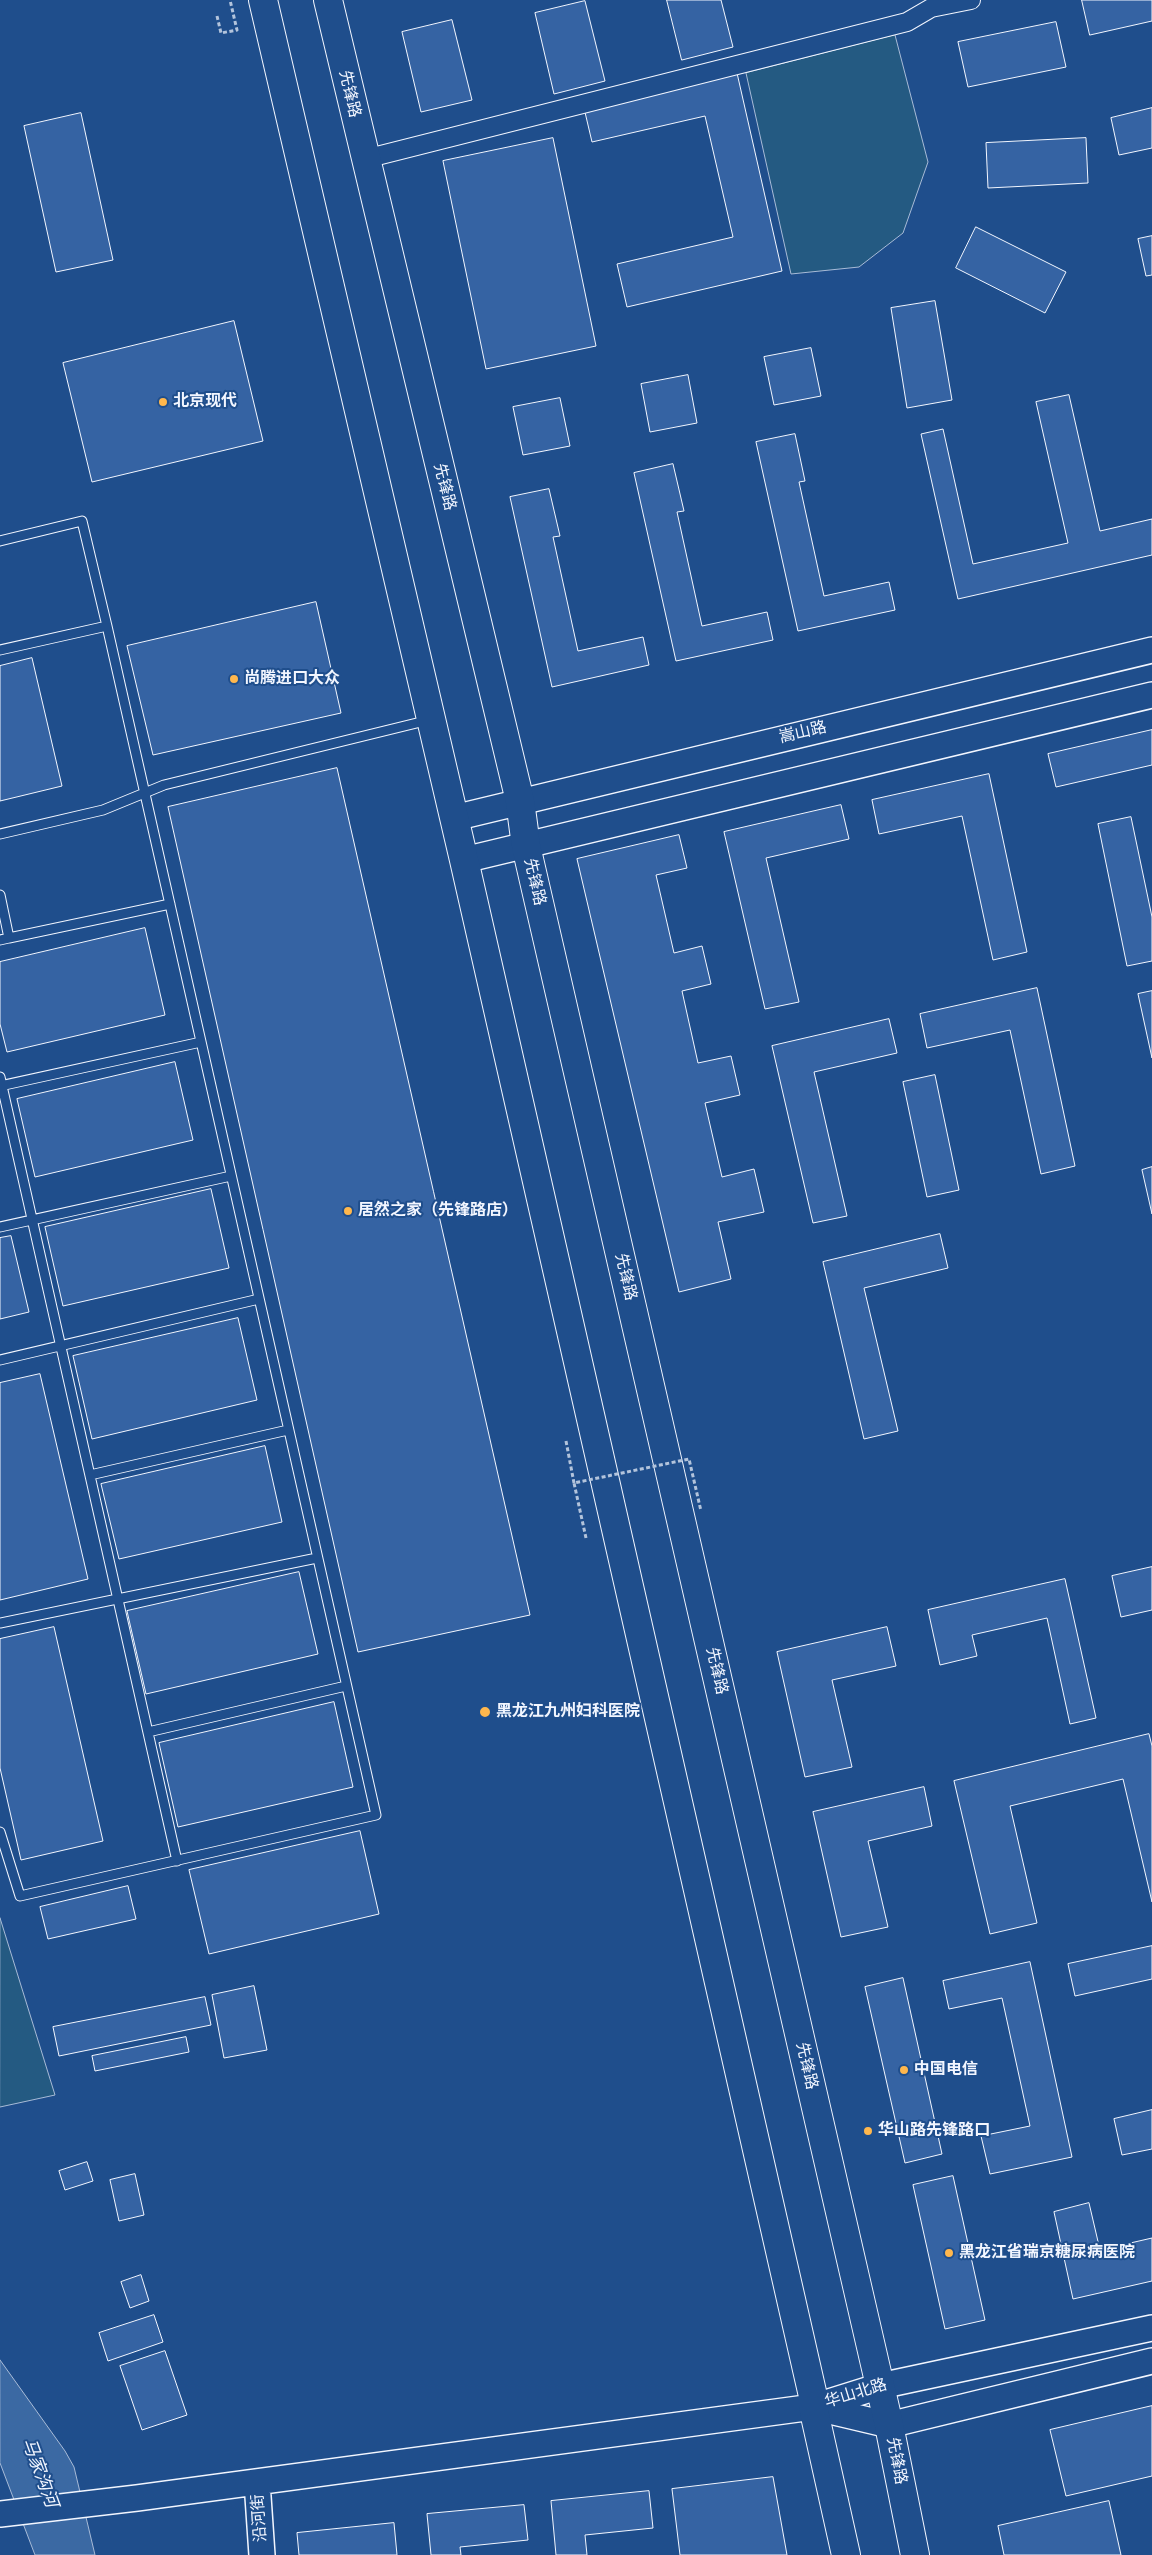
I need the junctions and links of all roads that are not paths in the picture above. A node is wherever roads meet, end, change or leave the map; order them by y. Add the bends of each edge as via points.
1 (263, 0) edge
2 (328, 0) edge
3 (971, 0) edge
4 (364, 159) junction
5 (0, 541) edge
6 (107, 626) junction
7 (0, 650) edge
8 (1152, 650) edge
9 (1152, 695) edge
10 (431, 720) junction
11 (145, 793) junction
12 (520, 801) junction
13 (454, 818) junction
14 (0, 834) edge
15 (526, 846) junction
16 (464, 860) junction
17 (0, 895) edge
18 (170, 904) junction
19 (4, 939) edge
20 (201, 1042) junction
21 (1, 1083) edge
22 (231, 1176) junction
23 (32, 1220) junction
24 (0, 1227) edge
25 (259, 1298) junction
26 (60, 1346) junction
27 (0, 1360) edge
28 (288, 1430) junction
29 (90, 1475) junction
30 (318, 1558) junction
31 (118, 1600) junction
32 (0, 1623) edge
33 (346, 1686) junction
34 (148, 1732) junction
35 (0, 1832) edge
36 (177, 1861) junction
37 (1152, 2328) edge
38 (1152, 2361) edge
39 (880, 2386) junction
40 (813, 2407) junction
41 (889, 2425) junction
42 (257, 2482) junction
43 (0, 2514) edge
44 (262, 2555) edge
45 (846, 2555) edge
46 (915, 2555) edge

1 - 10 main road
2 - 4 main road, 先锋路
3 - 4 street via 931,8 907,22
4 - 12 main road, 先锋路
5 - 6 lane via 82,521
6 - 7 lane
6 - 11 lane
8 - 12 main road, 嵩山路
9 - 15 main road
10 - 11 lane via 164,785
10 - 13 main road
11 - 14 lane via 103,810
11 - 18 lane
12 - 13 main road, 嵩山路
12 - 15 main road, 先锋路
13 - 16 main road
15 - 16 main road
15 - 39 main road, 先锋路
16 - 40 main road via 811,2386
17 - 19 lane
18 - 19 lane
18 - 20 lane
20 - 21 lane
20 - 22 lane
21 - 23 lane
22 - 23 lane
22 - 25 lane
23 - 24 lane
23 - 26 lane
25 - 26 lane
25 - 28 lane
26 - 27 lane
26 - 29 lane
28 - 29 lane
28 - 30 lane
29 - 31 lane
30 - 31 lane
30 - 33 lane
31 - 32 lane
31 - 34 lane
33 - 34 lane
33 - 36 lane via 376,1815
34 - 36 lane
35 - 36 lane via 20,1896
37 - 39 main road, 华山北路
38 - 41 main road, 华山北路
39 - 40 main road, 华山北路
39 - 41 main road, 先锋路
40 - 41 main road, 华山北路
40 - 42 main road
40 - 45 main road
41 - 46 main road, 先锋路
42 - 43 main road
42 - 44 main road, 沿河街

